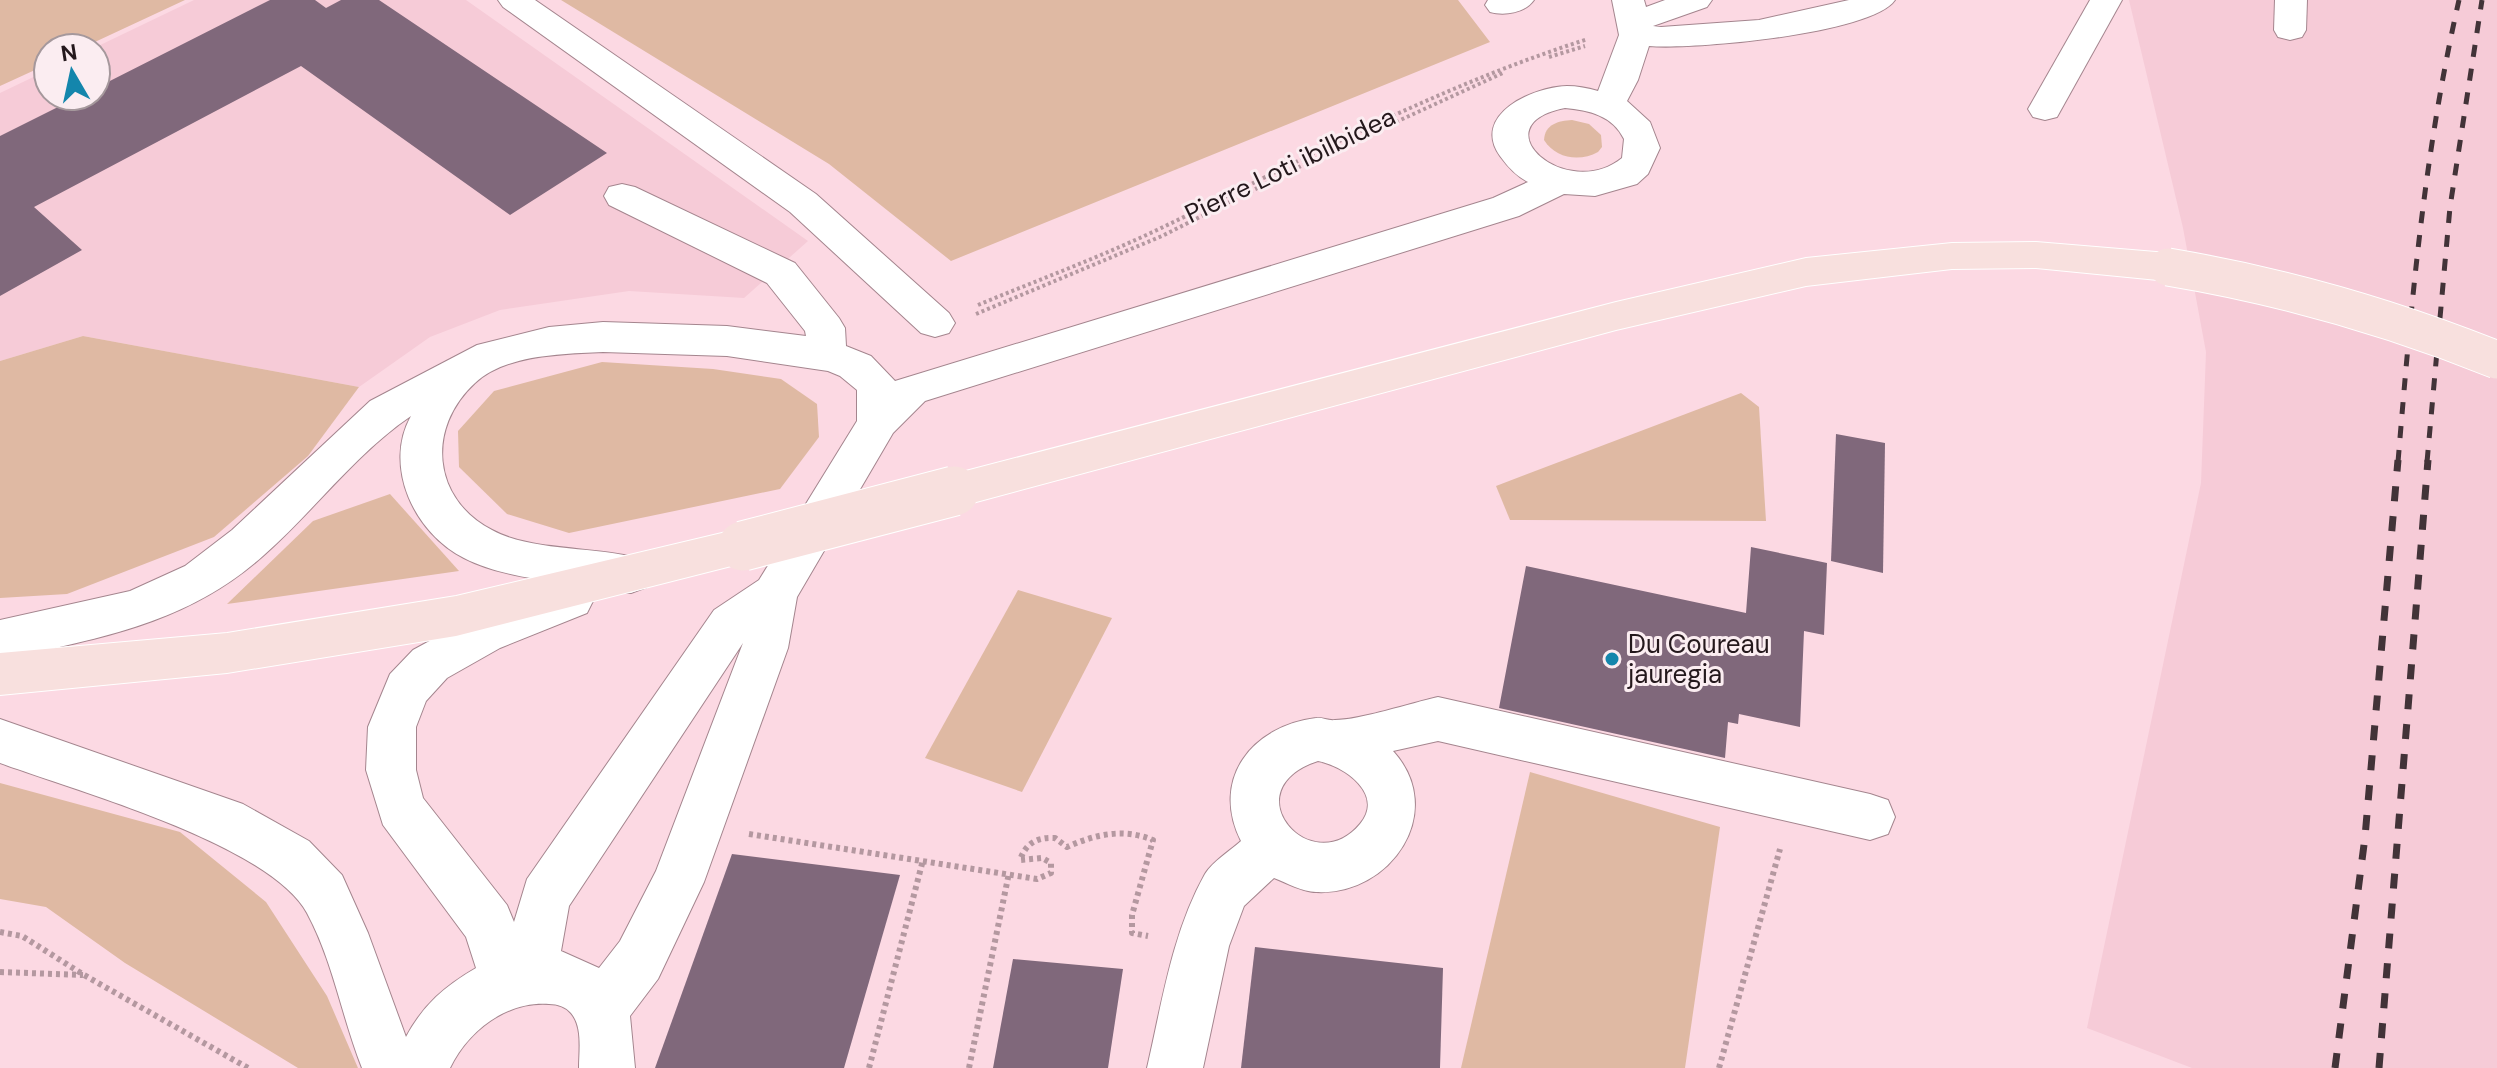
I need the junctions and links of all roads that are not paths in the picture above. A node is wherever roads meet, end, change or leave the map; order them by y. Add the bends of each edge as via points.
1 (514, 0) edge
2 (1879, 0) edge
3 (2106, 0) edge
4 (1708, 2) edge
5 (1633, 21) edge
6 (1607, 105) junction
7 (2045, 109) dead end
8 (1561, 181) junction
9 (622, 196) dead end
10 (935, 323) road end
11 (827, 356) junction
12 (2497, 360) edge
13 (460, 373) junction
14 (878, 422) junction
15 (631, 574) junction
16 (775, 594) junction
17 (0, 640) edge
18 (0, 674) edge
19 (0, 741) edge
20 (1340, 741) junction
21 (1870, 817) dead end
22 (1272, 847) junction
23 (518, 978) junction
24 (602, 1008) junction
25 (395, 1068) edge
26 (420, 1068) edge
27 (607, 1068) edge
28 (1175, 1068) edge

1 - 10 street via 803,203
2 - 5 street via 1789,24 1688,37
3 - 7 street
4 - 5 street
5 - 6 street via 1621,80
6 - 8 street via 1636,126 1642,154 1635,166 1604,182
6 - 8 street via 1565,97 1544,100 1515,119 1509,132 1517,154 1539,173
8 - 14 street via 1506,207 911,390
9 - 11 street via 781,273 825,328
11 - 13 street via 724,341 599,336 494,354
11 - 14 street via 855,366 877,385
12 - 15 main road, bridge via 2339,304 2168,267 2036,255 1952,256 1806,272 1616,316
13 - 15 street via 424,428 418,455 426,492 449,523 483,547 564,566
13 - 17 street via 406,395 251,543 199,580 144,607
14 - 16 street
15 - 18 main road via 456,616 227,653
15 - 23 street via 484,634 430,664 407,689 392,727 391,770 401,809 488,923
16 - 23 street via 730,624 545,897
16 - 24 street via 765,648 678,882 639,960
19 - 25 street via 225,821 291,858 324,893 386,1058
20 - 21 street via 1438,719
20 - 22 street via 1296,742 1262,768 1253,787 1252,809 1258,829
20 - 22 street via 1377,765 1388,784 1387,826 1376,844 1359,858 1325,867 1291,860
22 - 28 street via 1225,889 1202,946
23 - 24 street via 551,975 573,981
23 - 26 street via 474,997 446,1021
24 - 27 street via 610,1039

